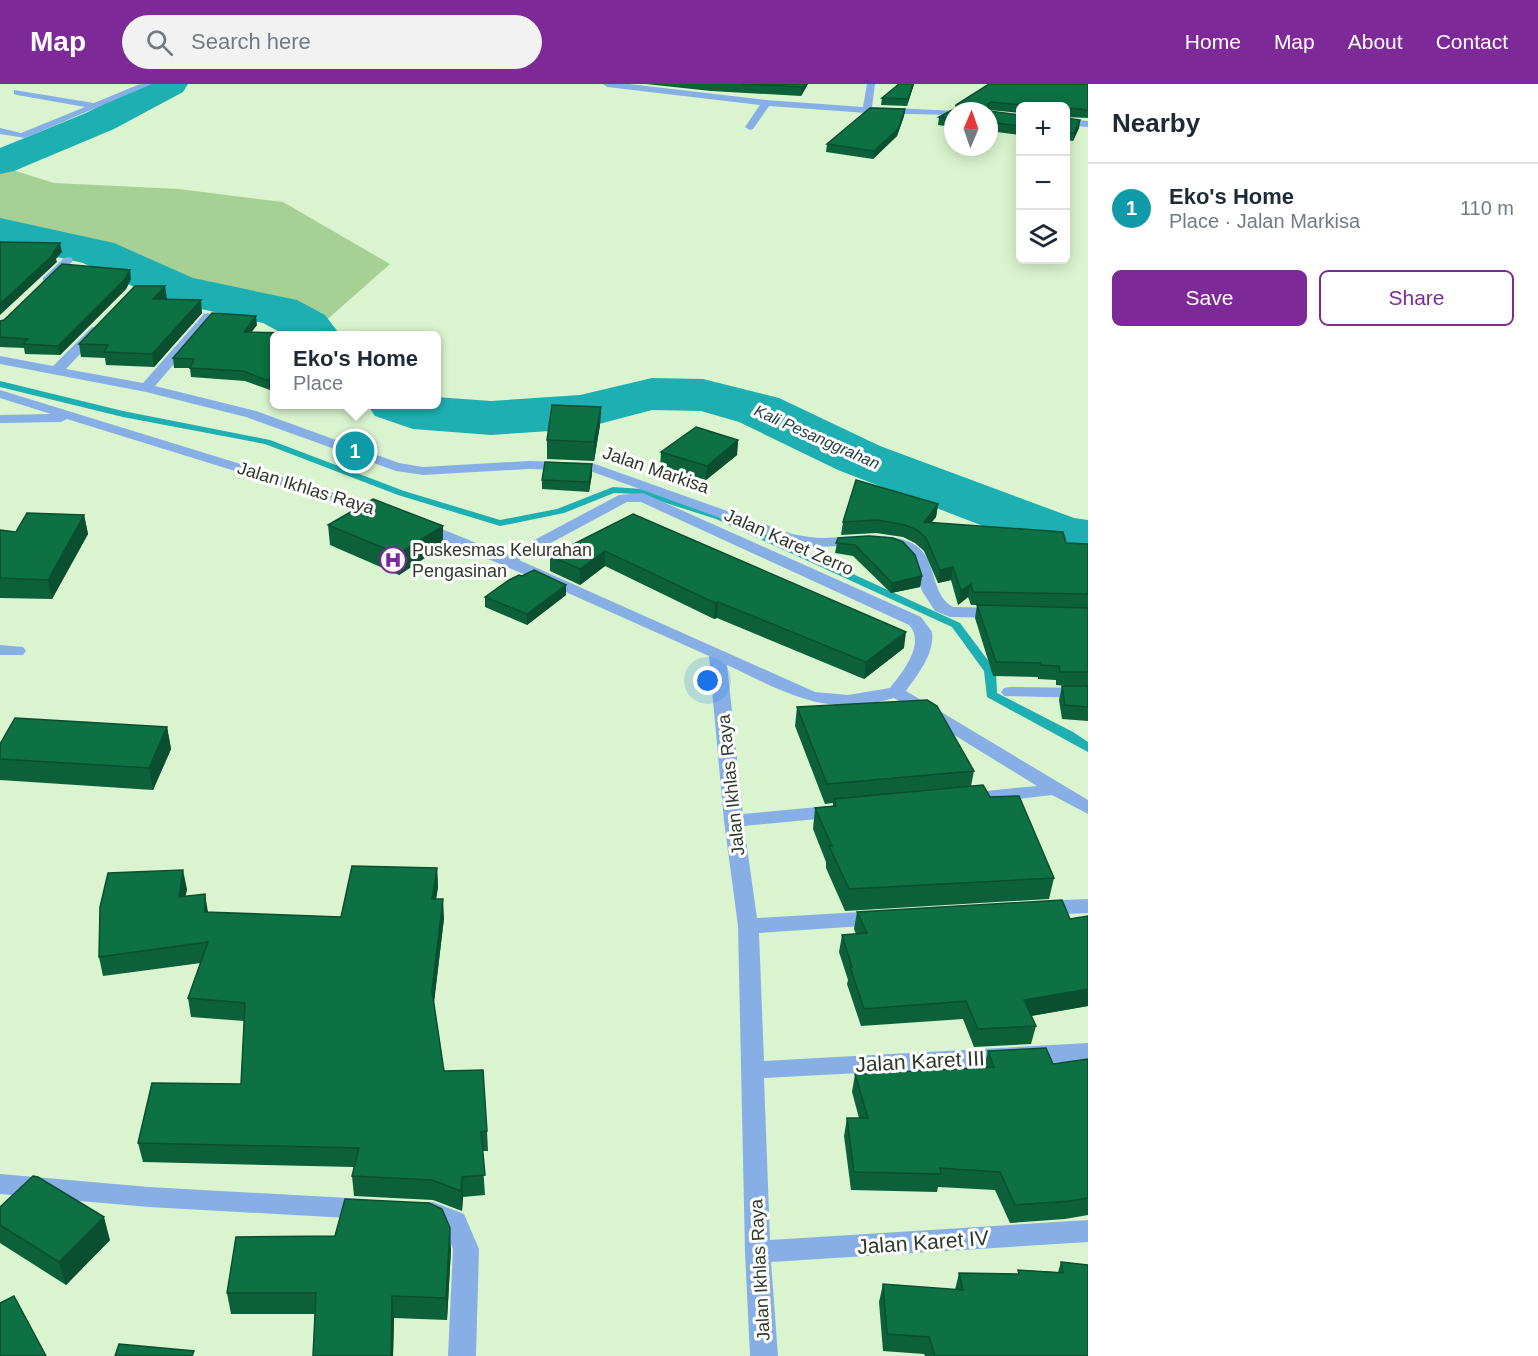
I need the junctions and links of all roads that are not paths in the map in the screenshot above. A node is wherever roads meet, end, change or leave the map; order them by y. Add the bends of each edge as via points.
1 (148, 84) edge
2 (607, 84) edge
3 (871, 84) edge
4 (17, 92) dead end
5 (766, 103) junction
6 (95, 106) junction
7 (867, 110) junction
8 (944, 112) edge
9 (1087, 121) edge
10 (1070, 122) edge
11 (750, 127) dead end
12 (0, 130) edge
13 (68, 260) dead end
14 (34, 292) edge
15 (208, 317) edge
16 (107, 319) edge
17 (0, 360) edge
18 (57, 370) junction
19 (146, 388) junction
20 (0, 394) edge
21 (80, 418) junction
22 (0, 419) edge
23 (507, 560) junction
24 (1019, 613) edge
25 (717, 653) junction
26 (896, 692) junction
27 (1010, 692) dead end
28 (1088, 693) edge
29 (1054, 788) junction
30 (943, 801) edge
31 (862, 808) edge
32 (1088, 808) edge
33 (734, 821) junction
34 (1088, 906) edge
35 (1018, 910) edge
36 (900, 917) edge
37 (748, 926) junction
38 (1088, 1052) edge
39 (752, 1071) junction
40 (0, 1184) edge
41 (1088, 1231) edge
42 (758, 1252) junction
43 (462, 1356) edge
44 (764, 1356) edge

1 - 6 street
2 - 5 street
3 - 7 street
4 - 6 street
5 - 7 street
5 - 11 street
6 - 12 street via 22,136
7 - 8 street
9 - 10 street
13 - 14 street
15 - 19 street
16 - 18 street
17 - 18 street, Jalan Markisa
18 - 19 street, Jalan Markisa
19 - 24 street, Jalan Markisa via 251,414 396,467 423,471 529,465 592,467 789,538 900,545 917,554 934,598 943,610
20 - 21 street, Jalan Ikhlas Raya
21 - 22 street
21 - 23 street, Jalan Ikhlas Raya via 403,518
23 - 25 street, Jalan Ikhlas Raya
23 - 26 street, Jalan Karet Zerro via 624,498 643,497 915,621 924,631 925,640
25 - 26 street via 813,698 872,700
25 - 33 street, Jalan Ikhlas Raya
26 - 29 street
27 - 28 street
29 - 30 street
29 - 32 street
31 - 33 street
33 - 37 street, Jalan Ikhlas Raya
34 - 35 street
36 - 37 street
37 - 39 street, Jalan Ikhlas Raya
38 - 39 street, Jalan Karet III
39 - 42 street, Jalan Ikhlas Raya
40 - 43 street via 149,1197 433,1213 455,1222 466,1249
41 - 42 street, Jalan Karet IV
42 - 44 street, Jalan Ikhlas Raya

